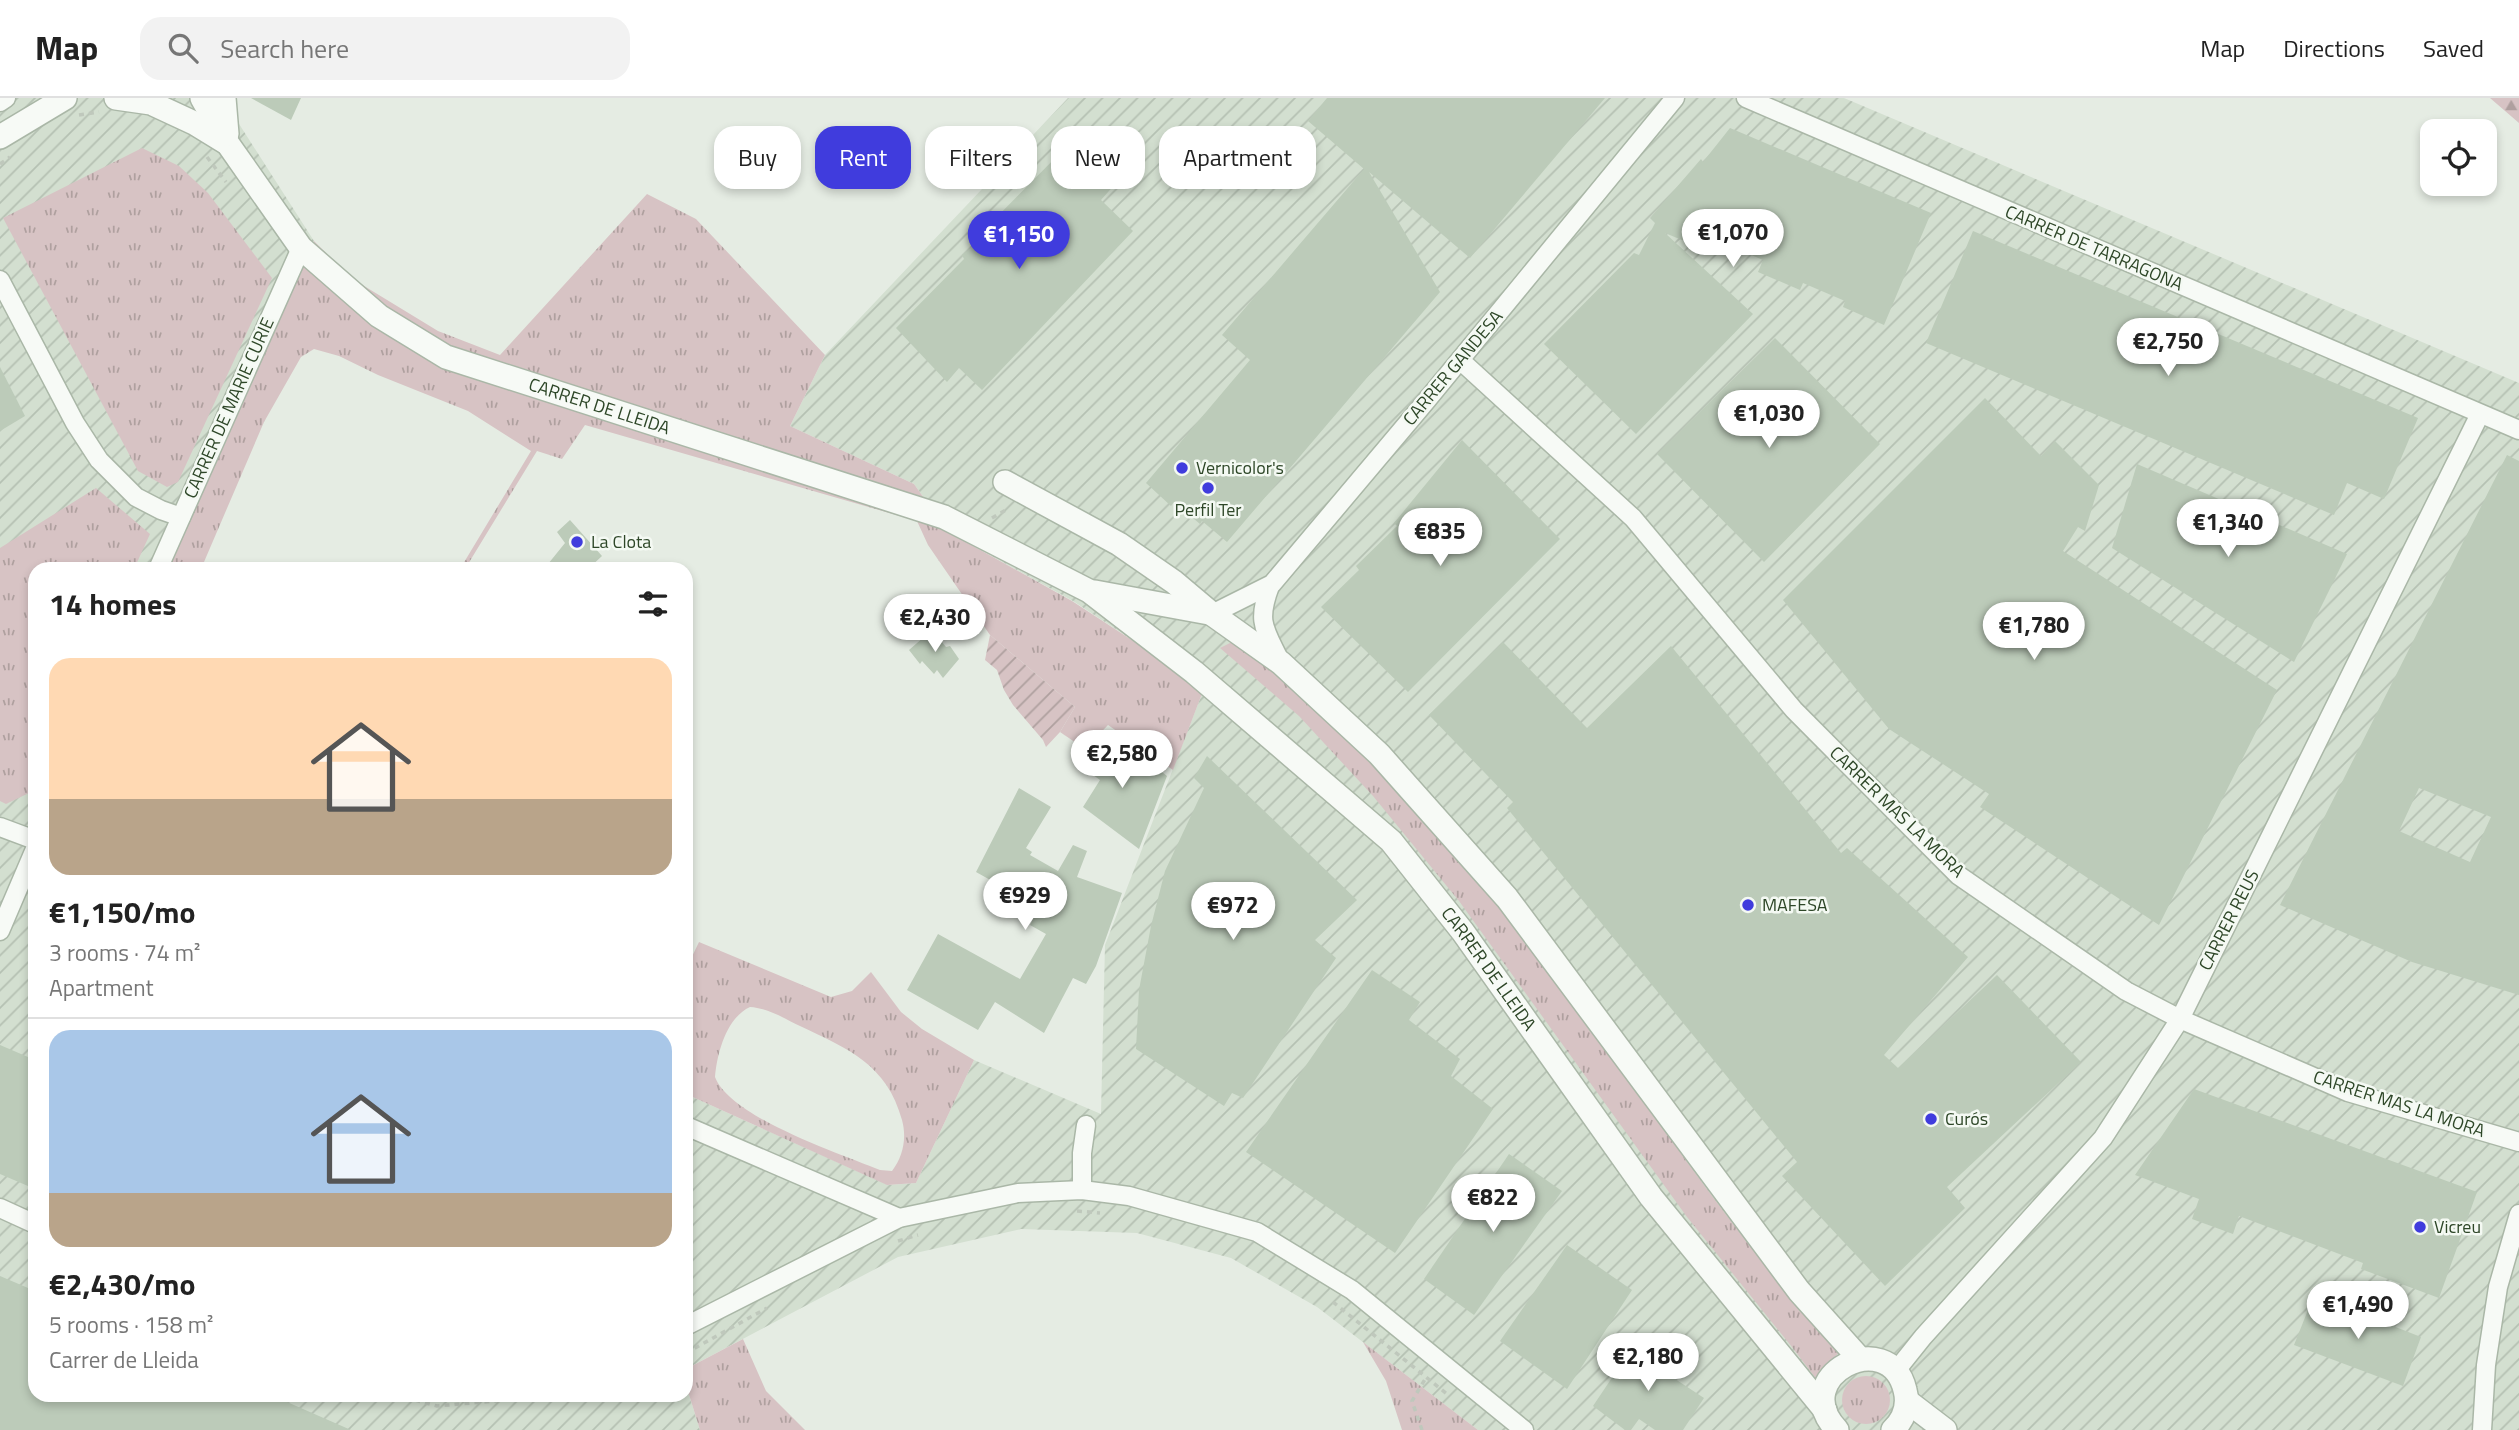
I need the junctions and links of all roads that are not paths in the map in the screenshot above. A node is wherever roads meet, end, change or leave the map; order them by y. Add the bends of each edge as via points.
1 (6, 98) edge
2 (202, 98) edge
3 (224, 98) edge
4 (1675, 98) edge
5 (1746, 98) edge
6 (0, 102) edge
7 (112, 104) edge
8 (61, 105) edge
9 (228, 144) junction
10 (6, 147) edge
11 (301, 248) junction
12 (0, 280) edge
13 (1460, 360) junction
14 (2480, 414) junction
15 (2519, 430) edge
16 (1005, 482) dead end
17 (181, 517) junction
18 (161, 562) edge
19 (1270, 586) junction
20 (1089, 591) junction
21 (1212, 614) junction
22 (1281, 663) junction
23 (0, 827) edge
24 (28, 837) edge
25 (28, 865) edge
26 (0, 931) edge
27 (2180, 1018) junction
28 (1086, 1125) dead end
29 (693, 1129) edge
30 (2519, 1142) edge
31 (1082, 1190) junction
32 (0, 1208) edge
33 (2519, 1214) edge
34 (899, 1218) junction
35 (28, 1221) edge
36 (693, 1322) edge
37 (1860, 1359) junction
38 (1895, 1372) junction
39 (1906, 1401) junction
40 (1834, 1425) edge
41 (1524, 1430) edge
42 (1894, 1430) edge
43 (1945, 1430) edge
44 (2482, 1430) edge

1 - 6 street
2 - 9 street, CARRER DE LLEIDA
3 - 9 street
4 - 13 street, CARRER GANDESA
5 - 14 street, CARRER DE TARRAGONA
7 - 9 street via 151,103
8 - 10 street
9 - 11 street, CARRER DE LLEIDA
11 - 17 street, CARRER DE MARIE CURIE
11 - 20 street, CARRER DE LLEIDA via 379,316 446,357 944,517
12 - 17 street via 99,460 136,497
13 - 19 street, CARRER GANDESA
13 - 27 street, CARRER MAS LA MORA via 1633,518 1797,713 1958,874 2126,991
14 - 15 street, CARRER DE TARRAGONA
14 - 27 street, CARRER REUS
16 - 21 street, CARRER DE LLEIDA via 1119,544
17 - 18 street, CARRER DE MARIE CURIE
19 - 21 street, CARRER GANDESA
19 - 22 street via 1262,620
20 - 21 street, CARRER DE LLEIDA
20 - 40 street, CARRER DE LLEIDA via 1194,671 1391,841 1464,932 1651,1197
21 - 22 street, CARRER DE LLEIDA
22 - 37 street, CARRER DE LLEIDA via 1379,754 1507,898 1799,1291
23 - 24 street
25 - 26 street
27 - 30 street, CARRER MAS LA MORA via 2348,1091
27 - 38 street, CARRER REUS via 2103,1138
28 - 31 street
29 - 34 street
31 - 34 street via 1018,1193
31 - 41 street via 1129,1196 1257,1232 1352,1290
32 - 35 street
33 - 44 street via 2498,1287
34 - 36 street
37 - 38 street via 1876,1360
37 - 40 street via 1843,1365 1831,1377 1825,1393
38 - 39 street via 1905,1388
39 - 42 street via 1903,1418
39 - 43 street

